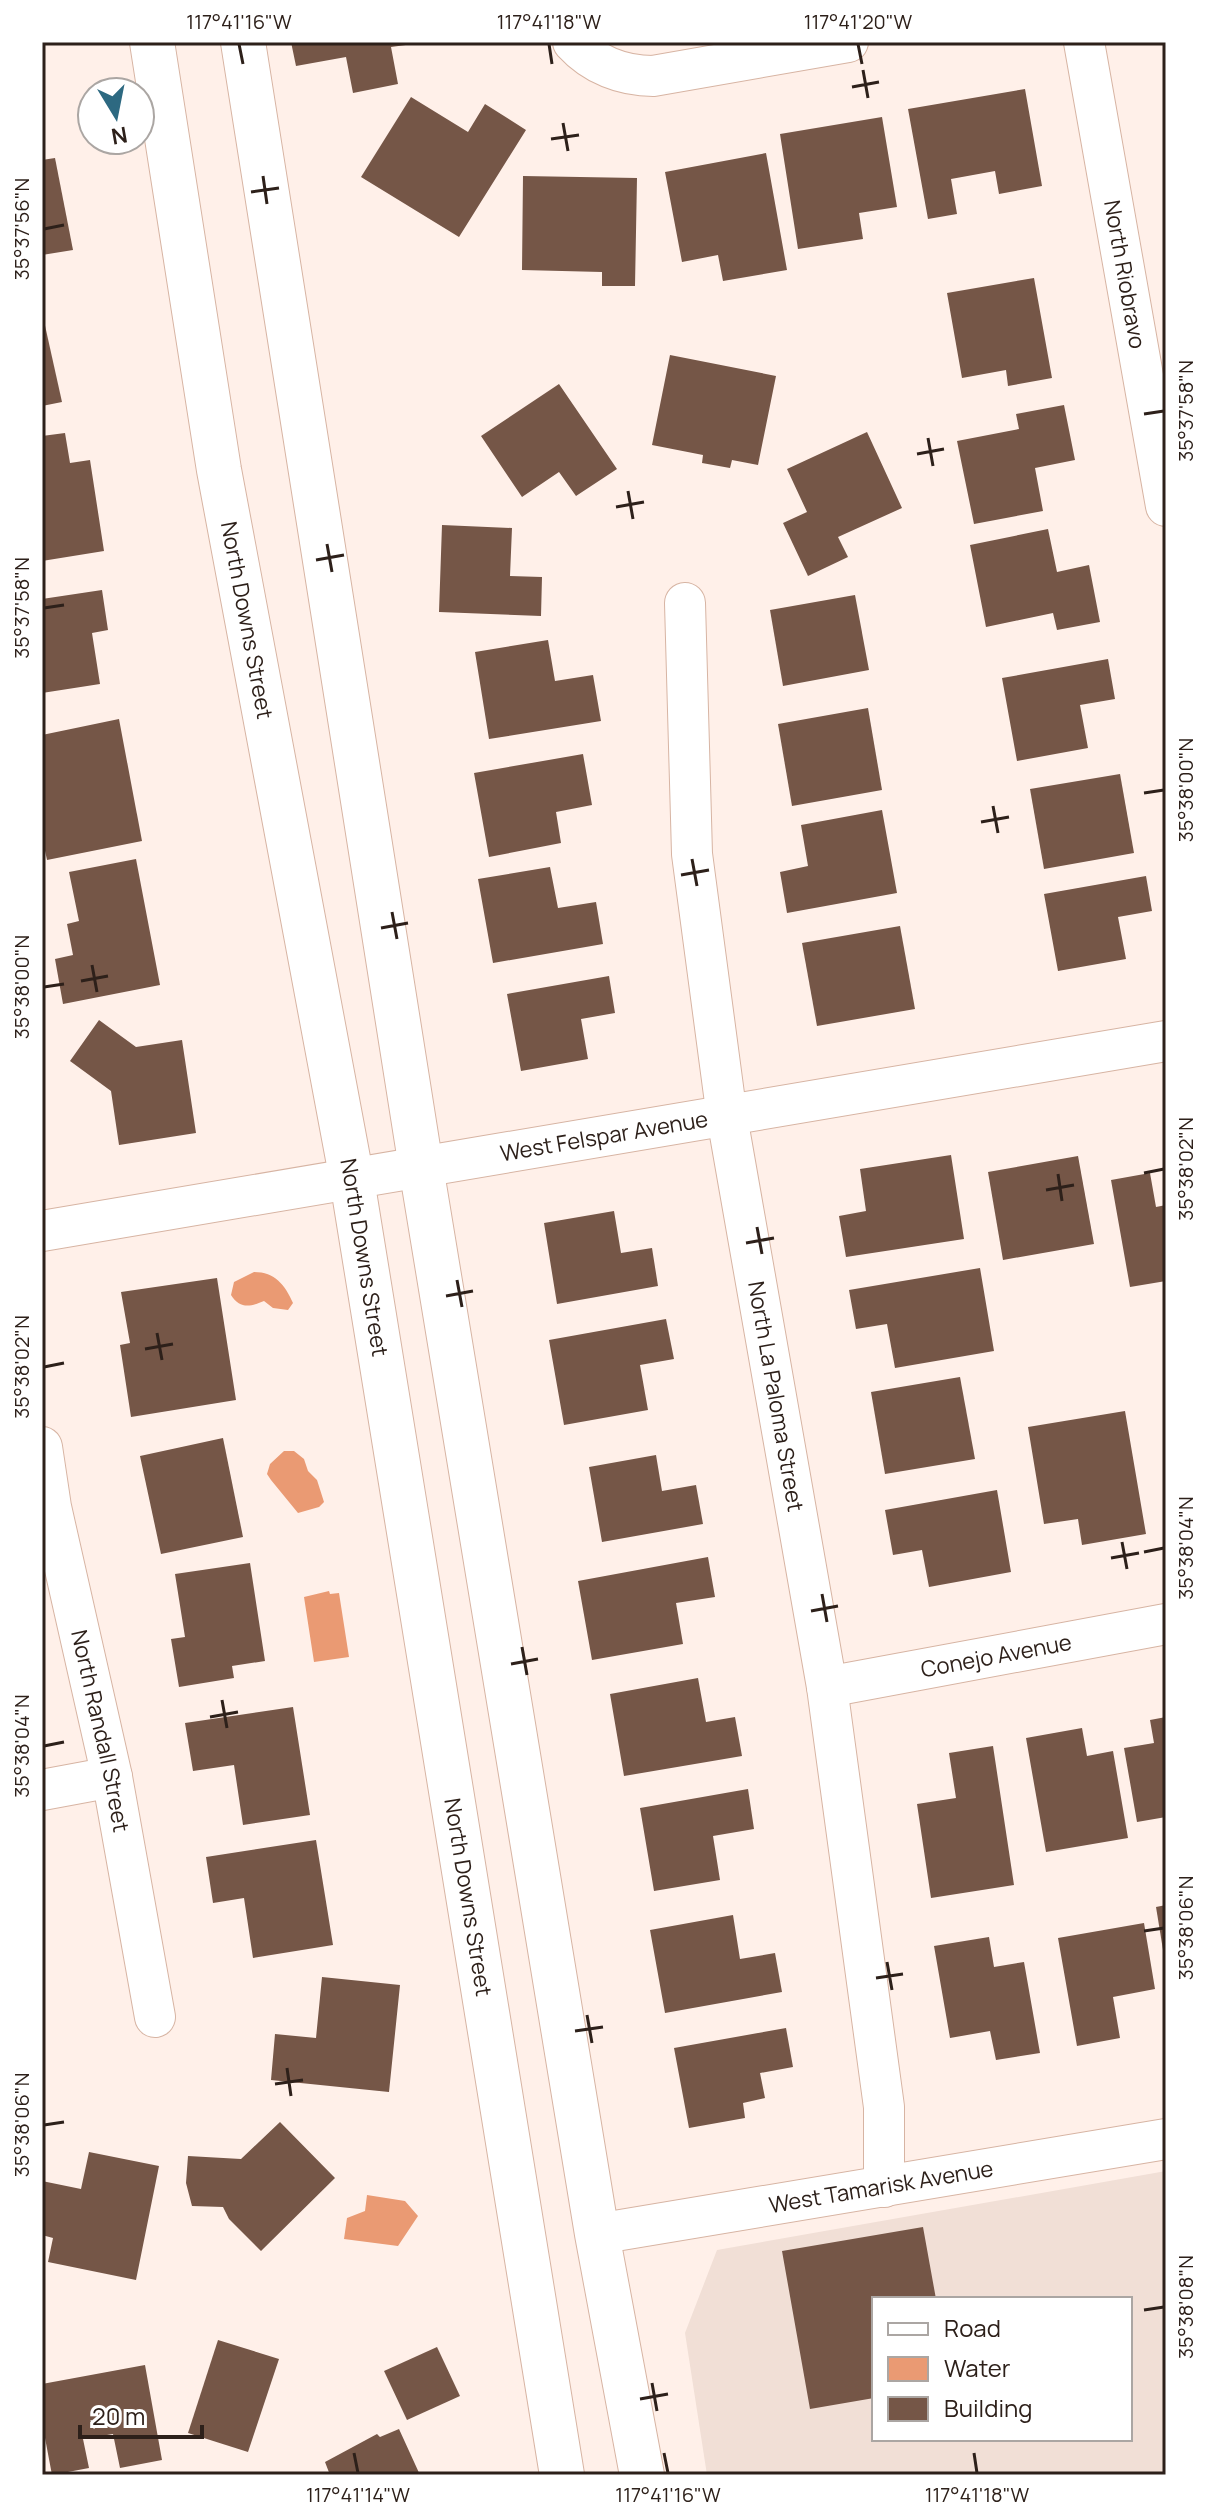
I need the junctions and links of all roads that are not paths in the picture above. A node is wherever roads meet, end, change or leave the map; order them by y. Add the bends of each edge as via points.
1 (152, 42) edge
2 (243, 42) edge
3 (573, 42) edge
4 (848, 42) edge
5 (1084, 42) edge
6 (1166, 506) edge
7 (685, 603) dead end
8 (1166, 1041) edge
9 (727, 1117) junction
10 (421, 1167) junction
11 (352, 1180) junction
12 (42, 1231) edge
13 (42, 1447) edge
14 (1166, 1624) edge
15 (827, 1687) junction
16 (112, 1777) junction
17 (42, 1790) edge
18 (155, 2017) dead end
19 (1166, 2139) edge
20 (884, 2187) junction
21 (597, 2234) junction
22 (562, 2475) edge
23 (642, 2475) edge

1 - 11 main road, North Downs Street via 219,470
2 - 10 main road
3 - 4 street via 606,67 653,76
5 - 6 street, North Riobravo
7 - 9 street, North La Paloma Street via 692,854
8 - 9 street, West Felspar Avenue
9 - 10 street, West Felspar Avenue
9 - 15 street, North La Paloma Street
10 - 11 street, West Felspar Avenue
10 - 21 main road
11 - 12 street, West Felspar Avenue
11 - 22 main road, North Downs Street
13 - 16 street, North Randall Street
14 - 15 street, Conejo Avenue
15 - 20 street, North La Paloma Street via 884,2107
16 - 17 street
16 - 18 street, North Randall Street
19 - 20 street, West Tamarisk Avenue
20 - 21 street, West Tamarisk Avenue
21 - 23 main road

